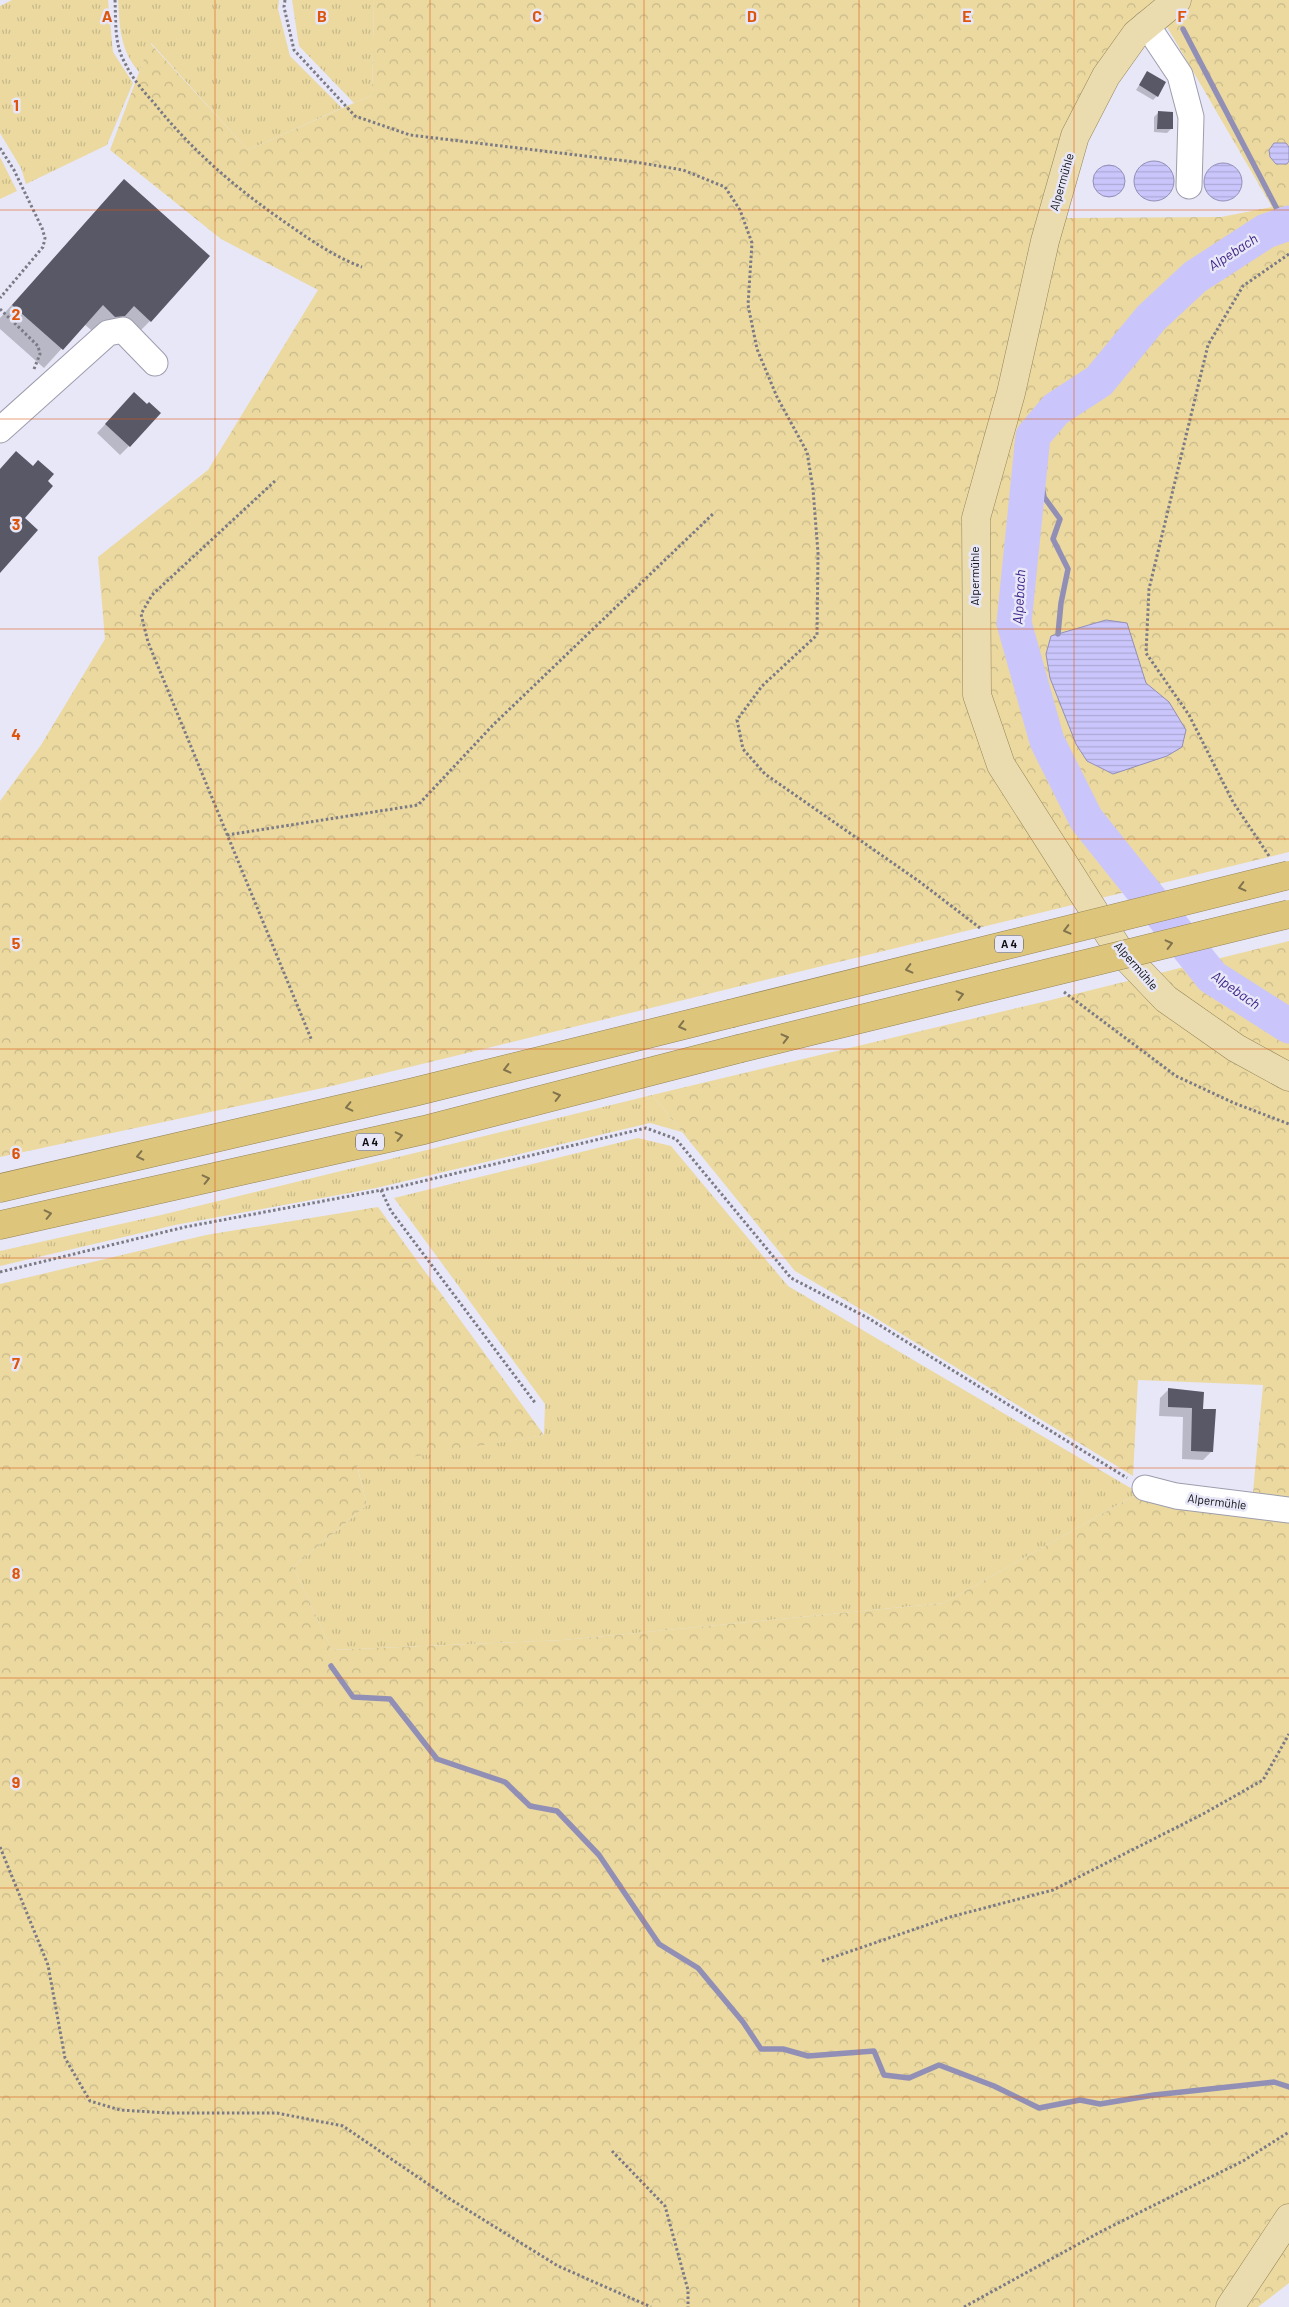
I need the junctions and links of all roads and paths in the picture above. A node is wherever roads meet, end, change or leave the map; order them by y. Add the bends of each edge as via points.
1 (114, 0) edge
2 (285, 0) edge
3 (1176, 0) edge
4 (1146, 24) junction
5 (0, 148) edge
6 (1190, 186) dead end
7 (1289, 254) edge
8 (362, 266) dead end
9 (0, 298) edge
10 (0, 309) edge
11 (156, 363) dead end
12 (33, 371) dead end
13 (7, 423) edge
14 (275, 481) dead end
15 (714, 513) dead end
16 (227, 835) junction
17 (1280, 867) edge
18 (1289, 914) edge
19 (983, 930) dead end
20 (1061, 990) dead end
21 (312, 1041) dead end
22 (1289, 1077) edge
23 (1289, 1124) edge
24 (0, 1188) edge
25 (381, 1190) junction
26 (0, 1224) edge
27 (0, 1272) edge
28 (536, 1404) dead end
29 (1145, 1488) joint
30 (1289, 1510) edge
31 (1289, 1734) edge
32 (0, 1847) edge
33 (822, 1961) dead end
34 (1289, 2132) edge
35 (612, 2151) dead end
36 (1289, 2218) edge
37 (651, 2307) edge
38 (688, 2307) edge
39 (964, 2307) edge
40 (1230, 2307) edge

1 - 8 path via 117,42 124,62 138,84 194,150 226,180 267,210 342,259
2 - 19 path via 294,50 355,116 410,135 683,170 725,188 740,210 752,243 748,305 758,349 777,397 807,452 818,553 817,635 762,686 737,720 743,749 765,774
3 - 4 main road, Alpermühle
4 - 6 street via 1180,75 1191,117
4 - 22 main road, Alpermühle via 1106,76 1075,136 1046,240 1011,393 976,518 977,695 1001,765 1120,950 1166,999 1236,1048
5 - 9 path via 14,170 44,238 43,247
7 - 17 path via 1243,286 1208,345 1149,589 1146,653 1190,715 1234,802 1266,854
10 - 12 path via 38,346 40,354
11 - 13 street via 123,330 108,333
14 - 16 path via 152,594 141,614 148,642
15 - 16 path via 492,725 418,805
16 - 21 path
17 -> 24 highway, A 4, bridge via 729,1014 414,1092
26 -> 18 highway, A 4, bridge via 424,1130 738,1049
20 - 23 path via 1176,1076
25 - 27 path via 185,1227
25 - 28 path via 390,1211
25 - 29 path via 646,1128 676,1139 791,1278 868,1318
29 - 30 street, Alpermühle via 1176,1496
31 - 33 path via 1263,1780 1053,1890 950,1916
32 - 37 path via 48,1965 65,2058 90,2101 120,2110 276,2113 343,2126 450,2199 558,2266
34 - 39 path via 1243,2161 1102,2231
35 - 38 path via 665,2206 688,2290
36 - 40 main road

